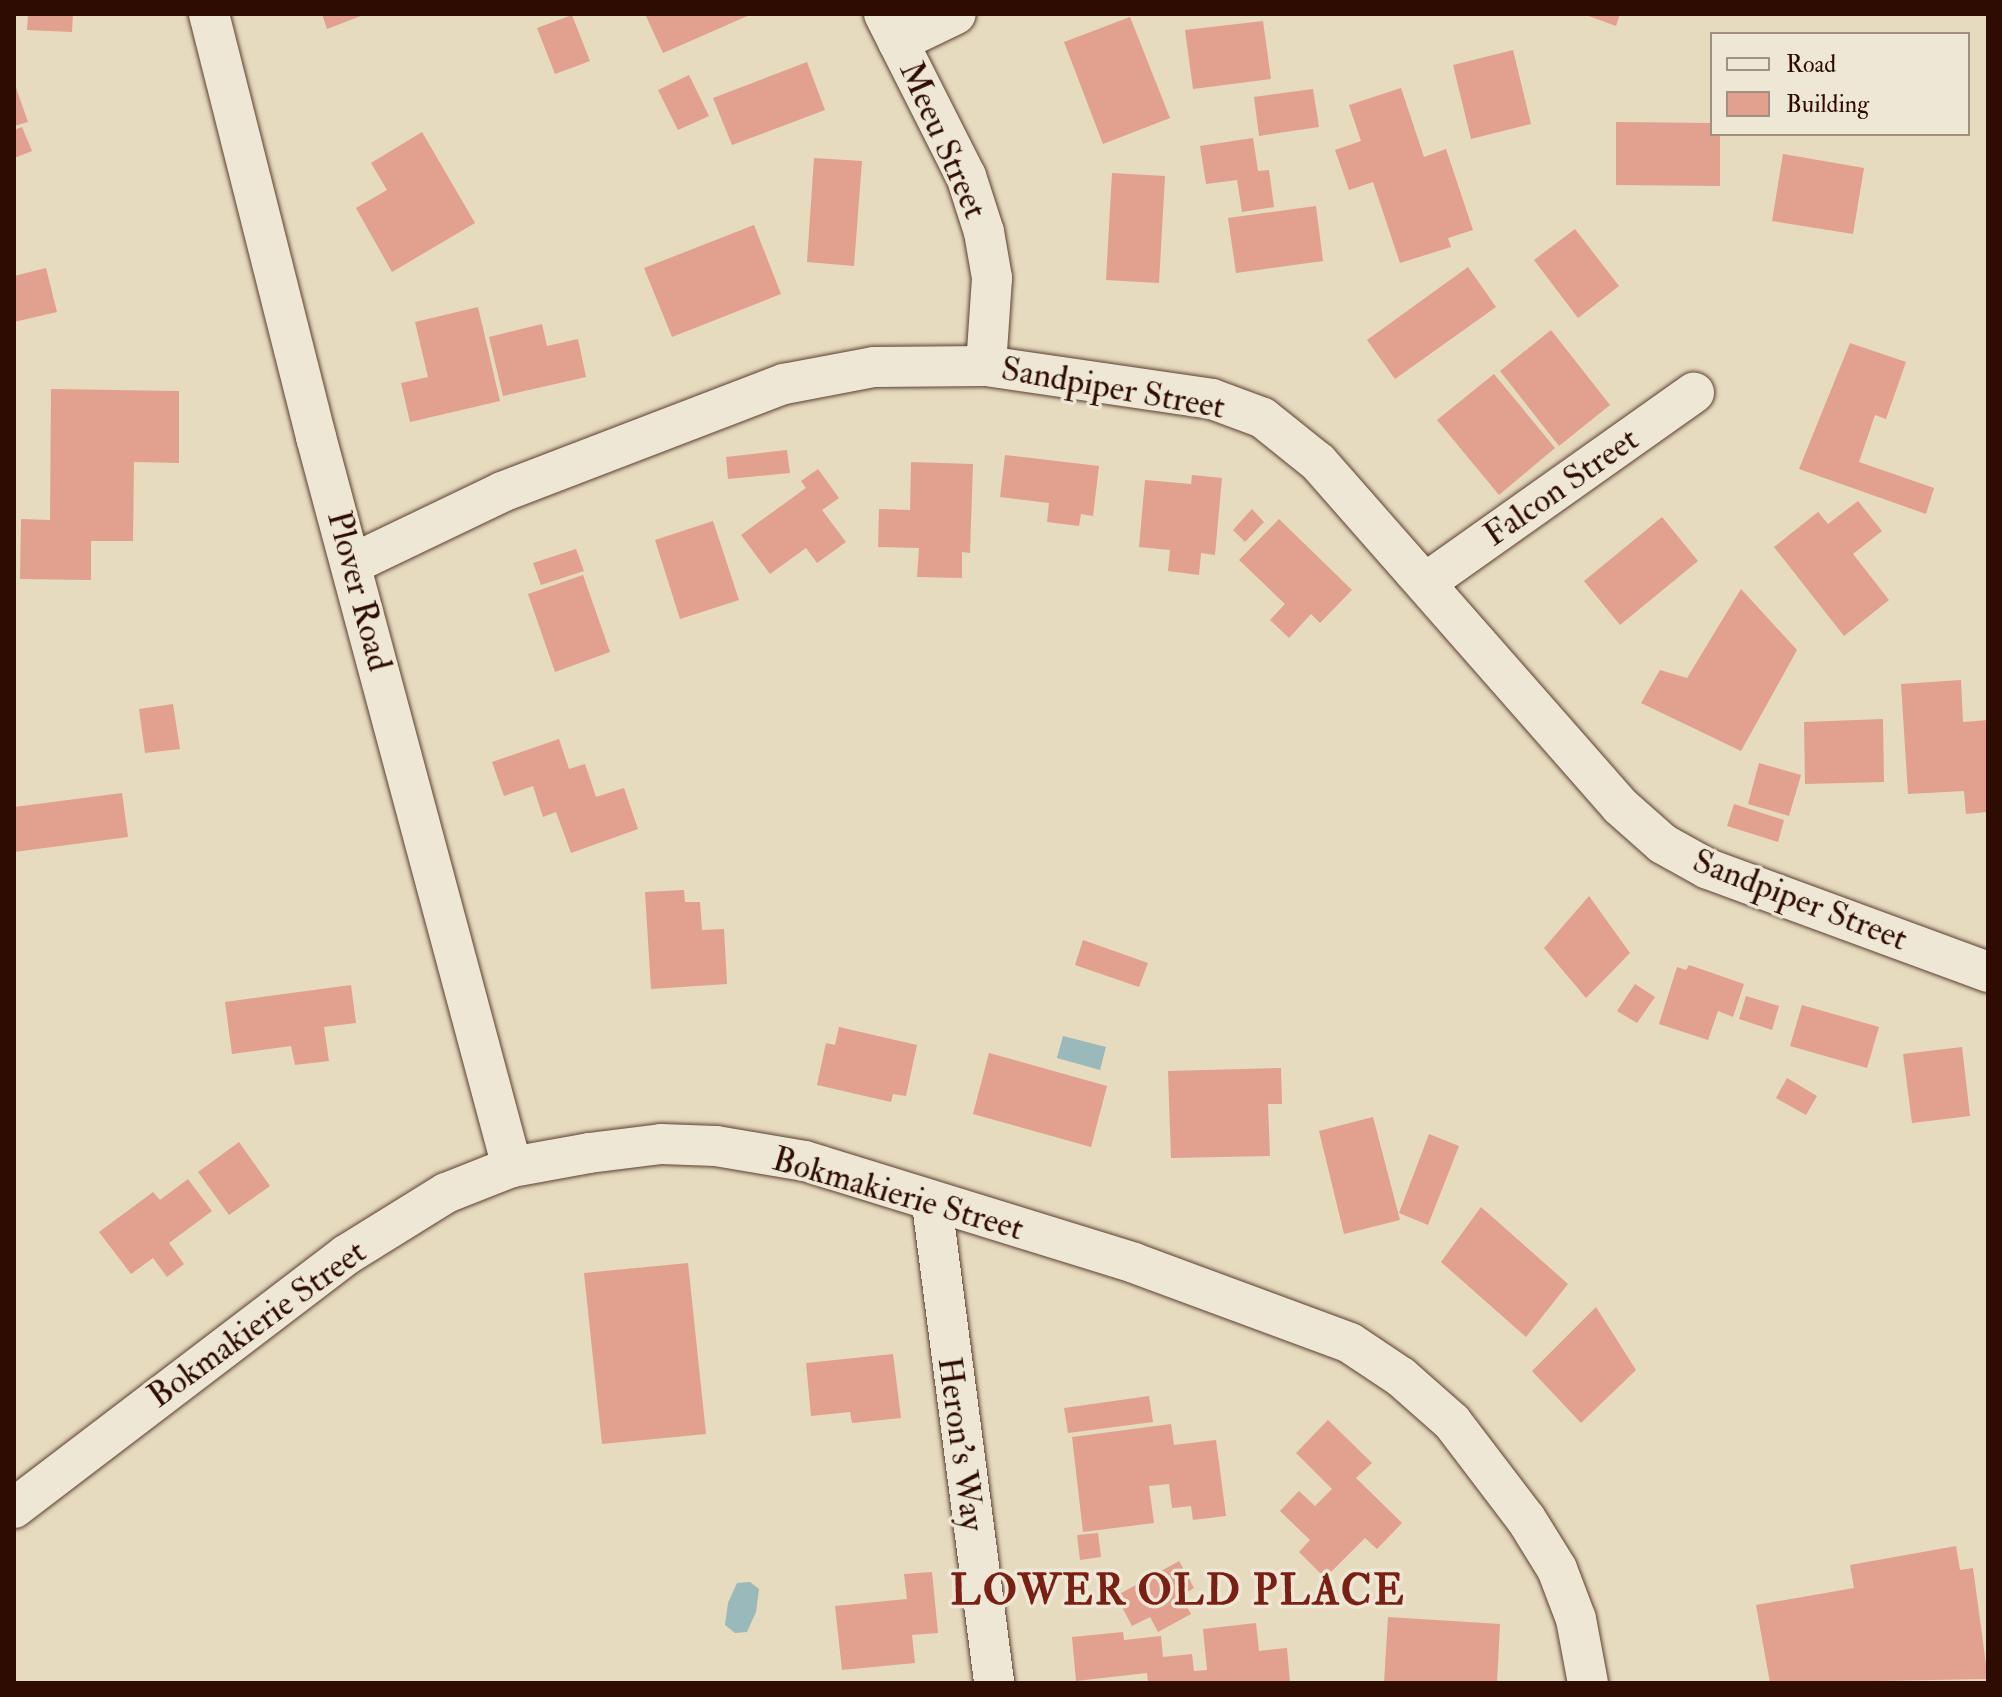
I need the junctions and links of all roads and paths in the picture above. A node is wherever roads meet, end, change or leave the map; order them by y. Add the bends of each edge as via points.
1 (209, 14) edge
2 (956, 14) edge
3 (891, 28) edge
4 (986, 366) junction
5 (1694, 393) dead end
6 (352, 564) junction
7 (1428, 581) junction
8 (1988, 972) edge
9 (512, 1167) junction
10 (932, 1204) junction
11 (14, 1508) edge
12 (994, 1683) edge
13 (1588, 1683) edge

1 - 6 street, Plover Road
2 - 3 street
3 - 4 street, Meeu Street via 966,176 984,232 992,278
4 - 6 street, Sandpiper Street via 874,367 784,384 502,492
4 - 7 street, Sandpiper Street via 1212,399 1263,418 1318,462
5 - 7 street, Falcon Street
6 - 9 street, Plover Road
7 - 8 street, Sandpiper Street via 1620,806 1663,844 1708,869
9 - 10 street, Bokmakierie Street via 661,1144 716,1146 805,1161
9 - 11 street, Bokmakierie Street via 446,1193 346,1255
10 - 12 street, Heron's Way
10 - 13 street, Bokmakierie Street via 1134,1263 1279,1313 1350,1343 1401,1377 1452,1422 1557,1569 1576,1619

